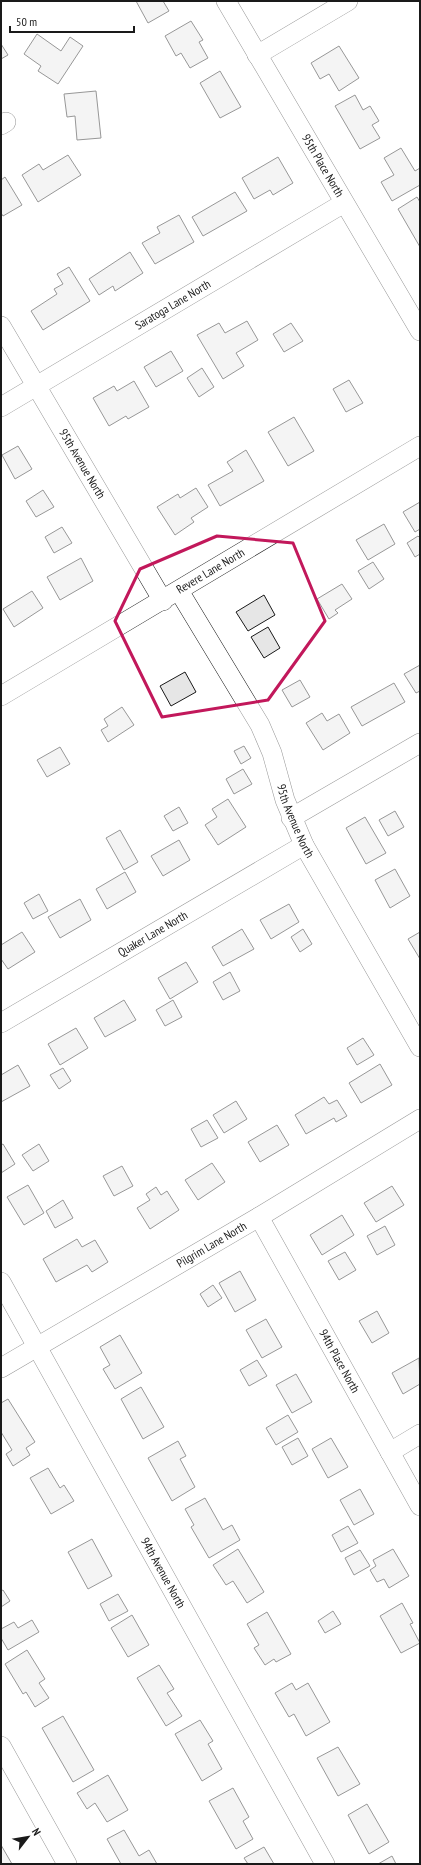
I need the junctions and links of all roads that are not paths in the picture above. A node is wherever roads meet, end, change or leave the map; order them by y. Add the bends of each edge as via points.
1 (226, 1) edge
2 (348, 1) edge
3 (258, 55) junction
4 (344, 203) junction
5 (1, 326) edge
6 (420, 331) edge
7 (36, 386) junction
8 (1, 407) edge
9 (420, 446) edge
10 (179, 591) junction
11 (163, 601) junction
12 (1, 696) edge
13 (420, 743) edge
14 (291, 818) junction
15 (304, 845) junction
16 (1, 1023) edge
17 (415, 1025) edge
18 (420, 1047) edge
19 (420, 1119) edge
20 (259, 1217) junction
21 (1, 1282) edge
22 (37, 1346) junction
23 (1, 1368) edge
24 (420, 1434) edge
25 (390, 1452) junction
26 (420, 1506) edge
27 (1, 1746) edge
28 (67, 1864) edge
29 (325, 1864) edge

1 - 3 street, 95th Place North
2 - 3 street
3 - 4 street, 95th Place North
4 - 6 street, 95th Place North
4 - 7 street, Saratoga Lane North
5 - 7 street, 95th Avenue North
7 - 8 street, Saratoga Lane North
7 - 11 street, 95th Avenue North
9 - 10 street, Revere Lane North
10 - 11 street, Revere Lane North
10 - 14 street, 95th Avenue North via 260,725 272,753
11 - 12 street, Revere Lane North
13 - 14 street
14 - 15 street, 95th Avenue North
15 - 16 street, Quaker Lane North
15 - 17 street, 95th Avenue North
17 - 18 street, 95th Avenue North
19 - 20 street, Pilgrim Lane North
20 - 22 street, Pilgrim Lane North
20 - 25 street, 94th Place North
21 - 22 street, 94th Avenue North
22 - 23 street, Pilgrim Lane North
22 - 29 street, 94th Avenue North
24 - 25 street
25 - 26 street, 94th Place North
27 - 28 street

